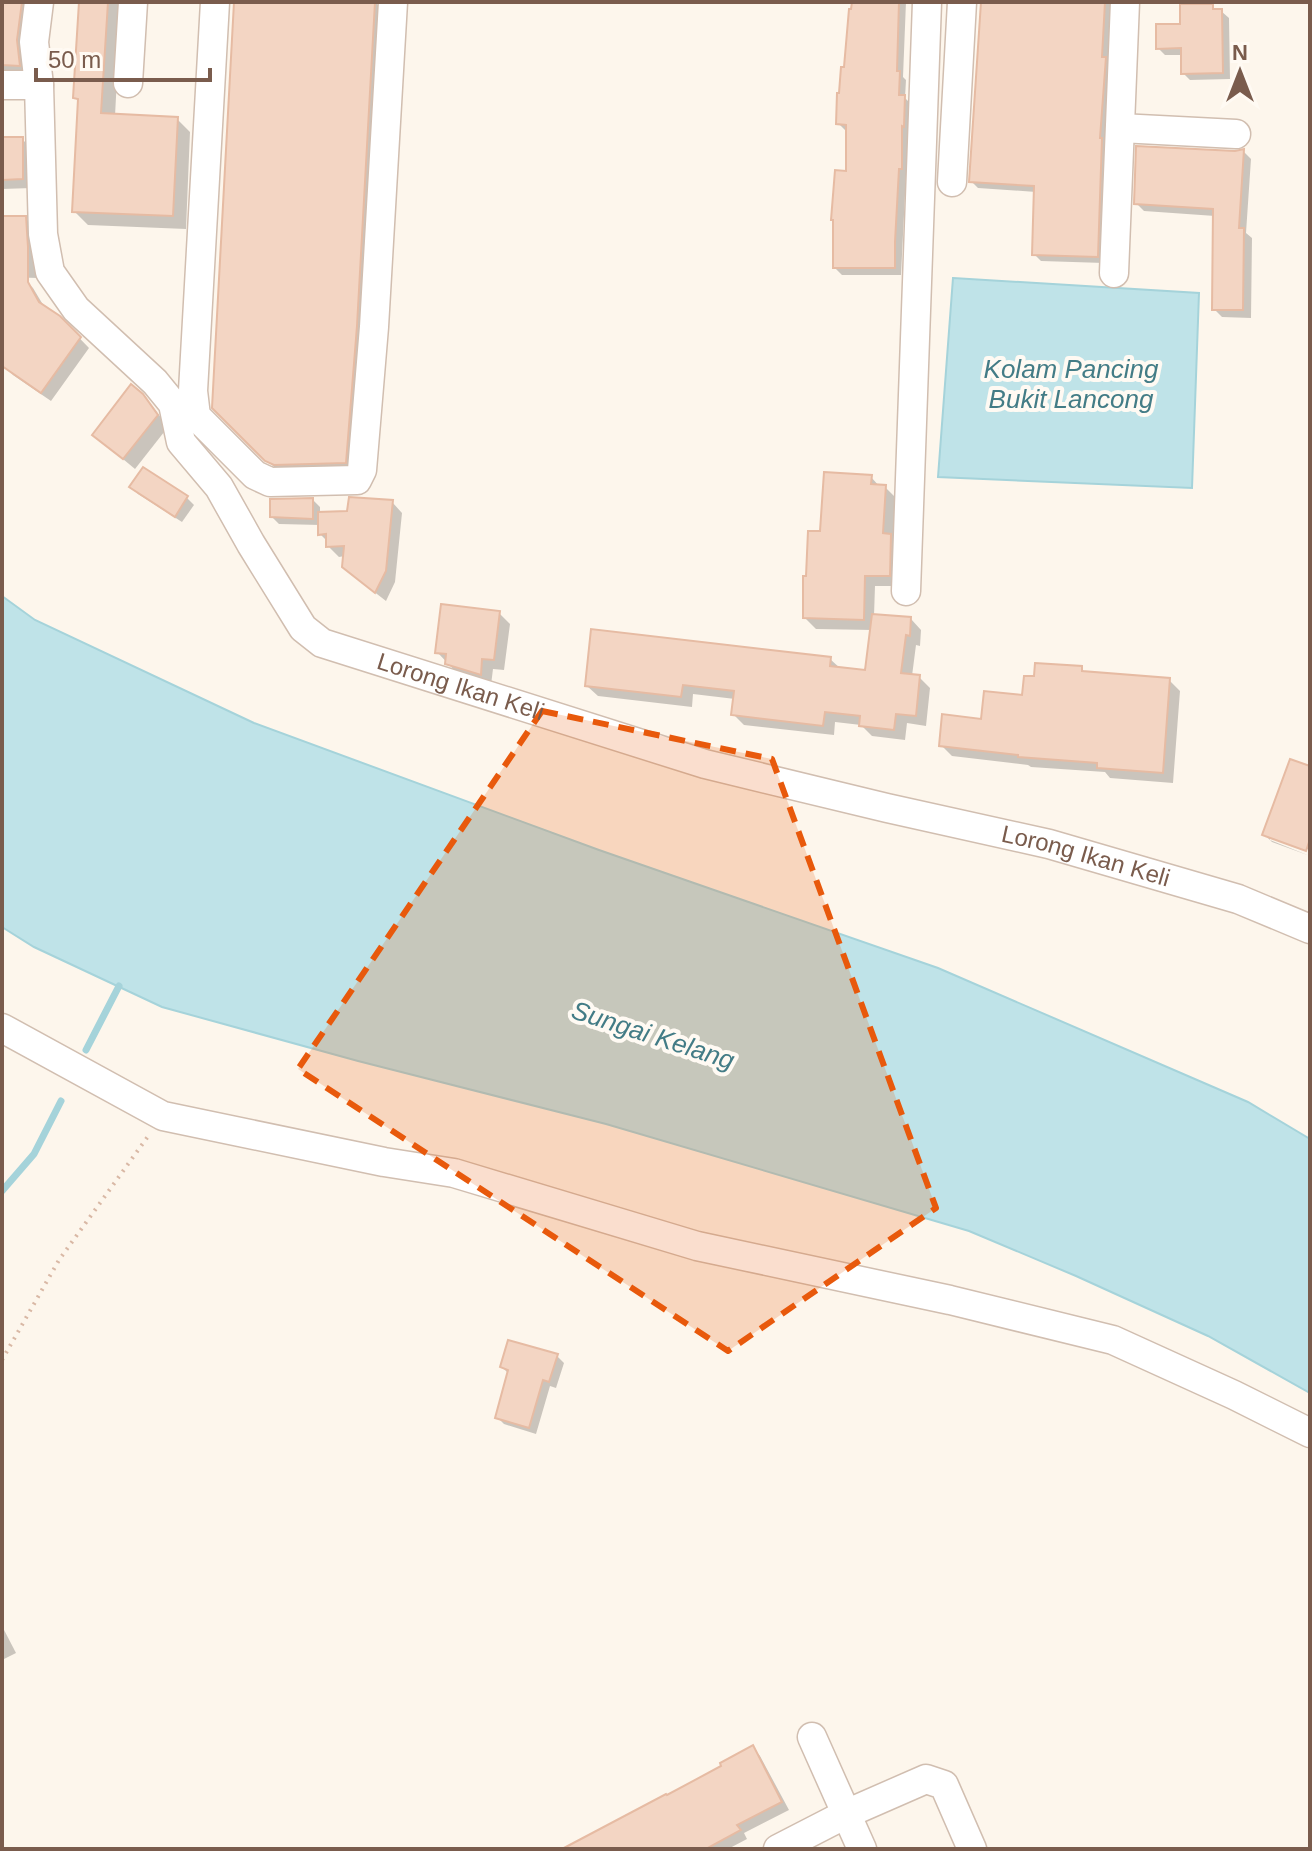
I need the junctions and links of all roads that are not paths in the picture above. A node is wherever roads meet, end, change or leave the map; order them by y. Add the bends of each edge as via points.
1 (39, 2) edge
2 (133, 2) edge
3 (215, 2) edge
4 (393, 2) edge
5 (927, 2) edge
6 (962, 2) edge
7 (1125, 2) edge
8 (128, 83) dead end
9 (2, 85) edge
10 (39, 85) junction
11 (1120, 128) junction
12 (1236, 134) dead end
13 (952, 182) dead end
14 (1114, 273) dead end
15 (906, 591) dead end
16 (1310, 929) edge
17 (2, 1028) edge
18 (1310, 1433) edge
19 (812, 1737) dead end
20 (846, 1814) junction
21 (778, 1849) edge
22 (862, 1849) edge
23 (972, 1849) edge

1 - 10 street, Lorong Ikan Keli via 34,42
2 - 8 street
3 - 4 street via 193,391 196,416 255,475 270,482 357,480 362,470
5 - 15 street
6 - 13 street
7 - 11 street
9 - 10 street
10 - 16 street, Lorong Ikan Keli via 43,234 50,272 76,309 173,404 181,442 219,487 303,628 322,643 705,764 1049,844 1238,899
11 - 12 street
11 - 14 street
17 - 18 street via 163,1116 454,1173 697,1246 1113,1340
19 - 20 street
20 - 21 street
20 - 22 street
20 - 23 street via 926,1779 944,1785

